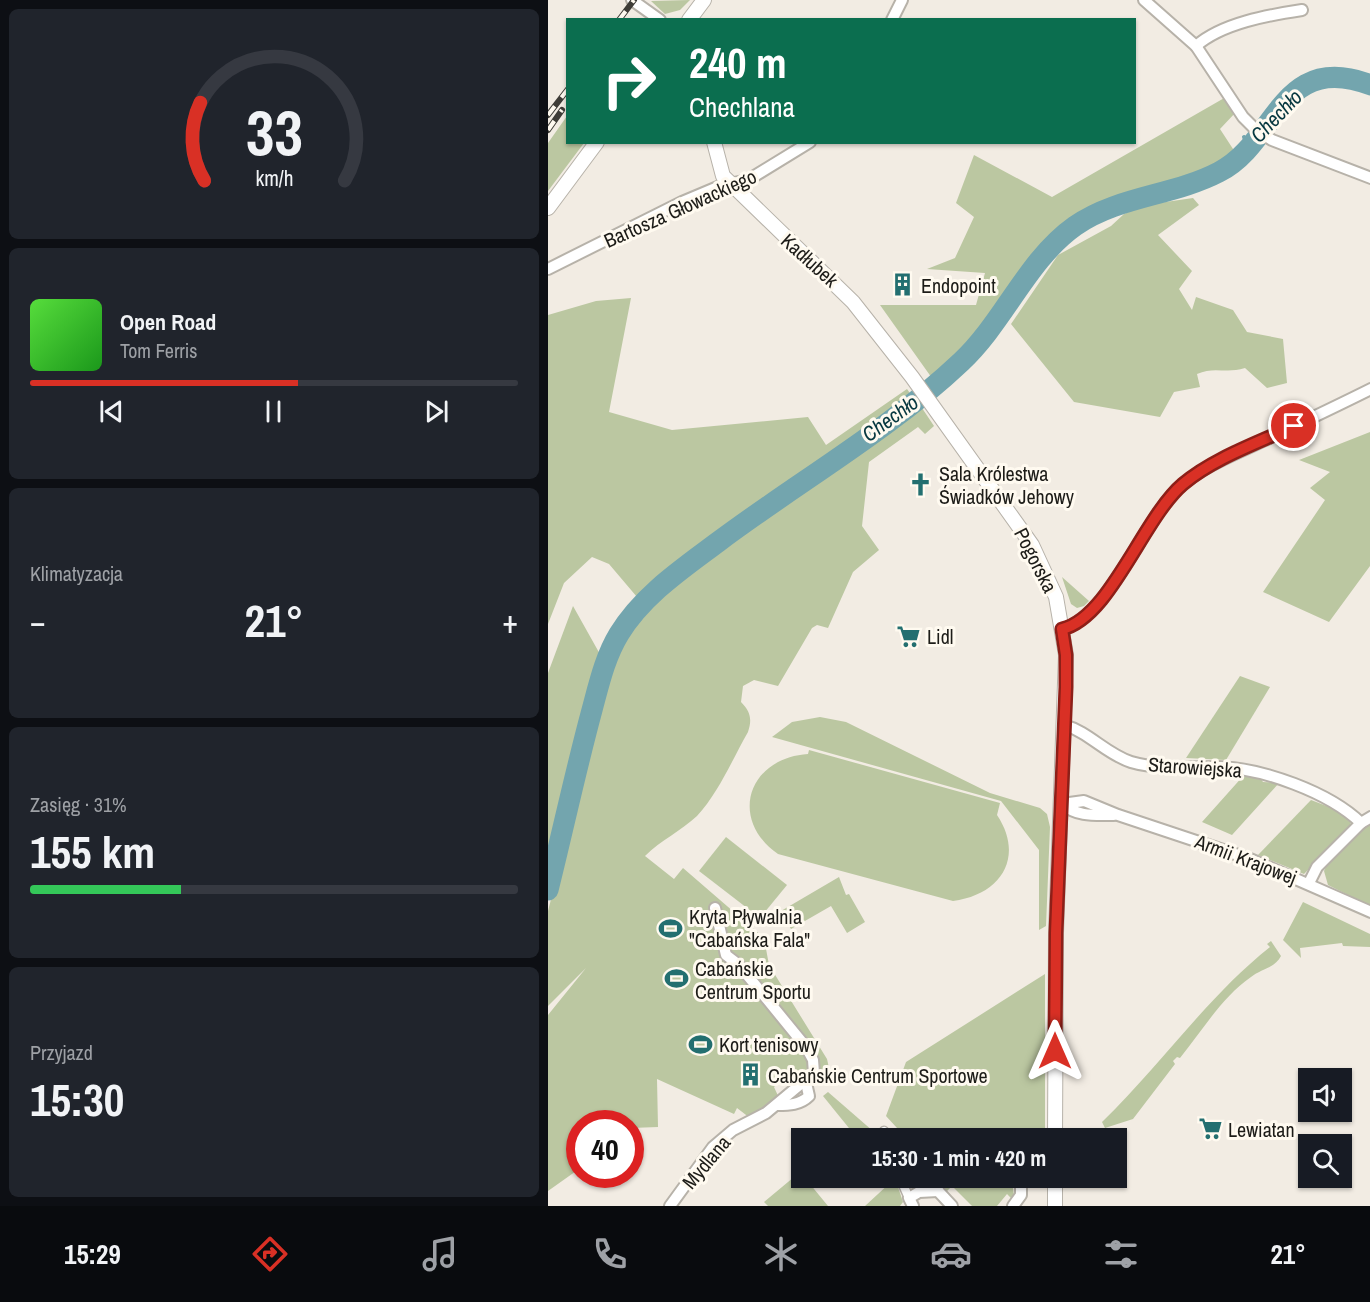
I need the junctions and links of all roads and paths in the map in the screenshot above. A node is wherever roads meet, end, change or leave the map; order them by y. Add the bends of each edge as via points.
1 (632, 0) edge
2 (704, 0) edge
3 (902, 0) edge
4 (1144, 0) edge
5 (1302, 10) dead end
6 (657, 18) edge
7 (690, 18) edge
8 (893, 18) edge
9 (1196, 46) junction
10 (596, 144) edge
11 (715, 144) edge
12 (807, 144) edge
13 (1370, 178) edge
14 (729, 183) junction
15 (548, 208) edge
16 (548, 269) edge
17 (1370, 389) edge
18 (932, 404) joint
19 (1062, 629) junction
20 (1064, 725) junction
21 (1062, 804) junction
22 (1366, 820) edge
23 (1309, 883) junction
24 (715, 908) dead end
25 (1370, 912) edge
26 (1055, 1128) edge
27 (905, 1188) edge
28 (938, 1188) edge
29 (1021, 1188) edge
30 (1055, 1188) edge
31 (938, 1191) junction
32 (911, 1202) edge
33 (670, 1206) edge
34 (952, 1206) edge
35 (1013, 1206) edge
36 (1055, 1206) edge

1 - 6 street
2 - 7 street
3 - 8 street
4 - 9 street
5 - 9 street via 1243,23 1205,38
9 - 13 street via 1255,129 1272,140
10 - 15 street
11 - 14 street, Kadłubek via 723,176
12 - 14 street, Bartosza Głowackiego via 748,180
14 - 16 street, Bartosza Głowackiego via 682,202
14 - 18 street, Kadłubek via 841,288
17 - 19 street via 1184,483 1158,512 1095,609 1079,623
18 - 19 street, Pogorska via 1032,545 1050,579
19 - 20 street, Pogorska via 1066,655
20 - 21 street, Pogorska
20 - 22 street, Starowiejska via 1132,762 1241,770 1285,781
21 - 23 street, Armii Krajowej via 1072,813 1118,815
21 - 26 street, Pogorska via 1056,933
22 - 23 street, Starowiejska via 1318,867
23 - 25 street, Armii Krajowej
24 - 33 street, Mydlana via 726,955 796,1034 813,1060 814,1073 806,1083 809,1096 804,1101 777,1105 733,1130 713,1147
27 - 32 street
28 - 31 street
29 - 35 street
30 - 36 street
31 - 32 street via 919,1192
31 - 34 street

